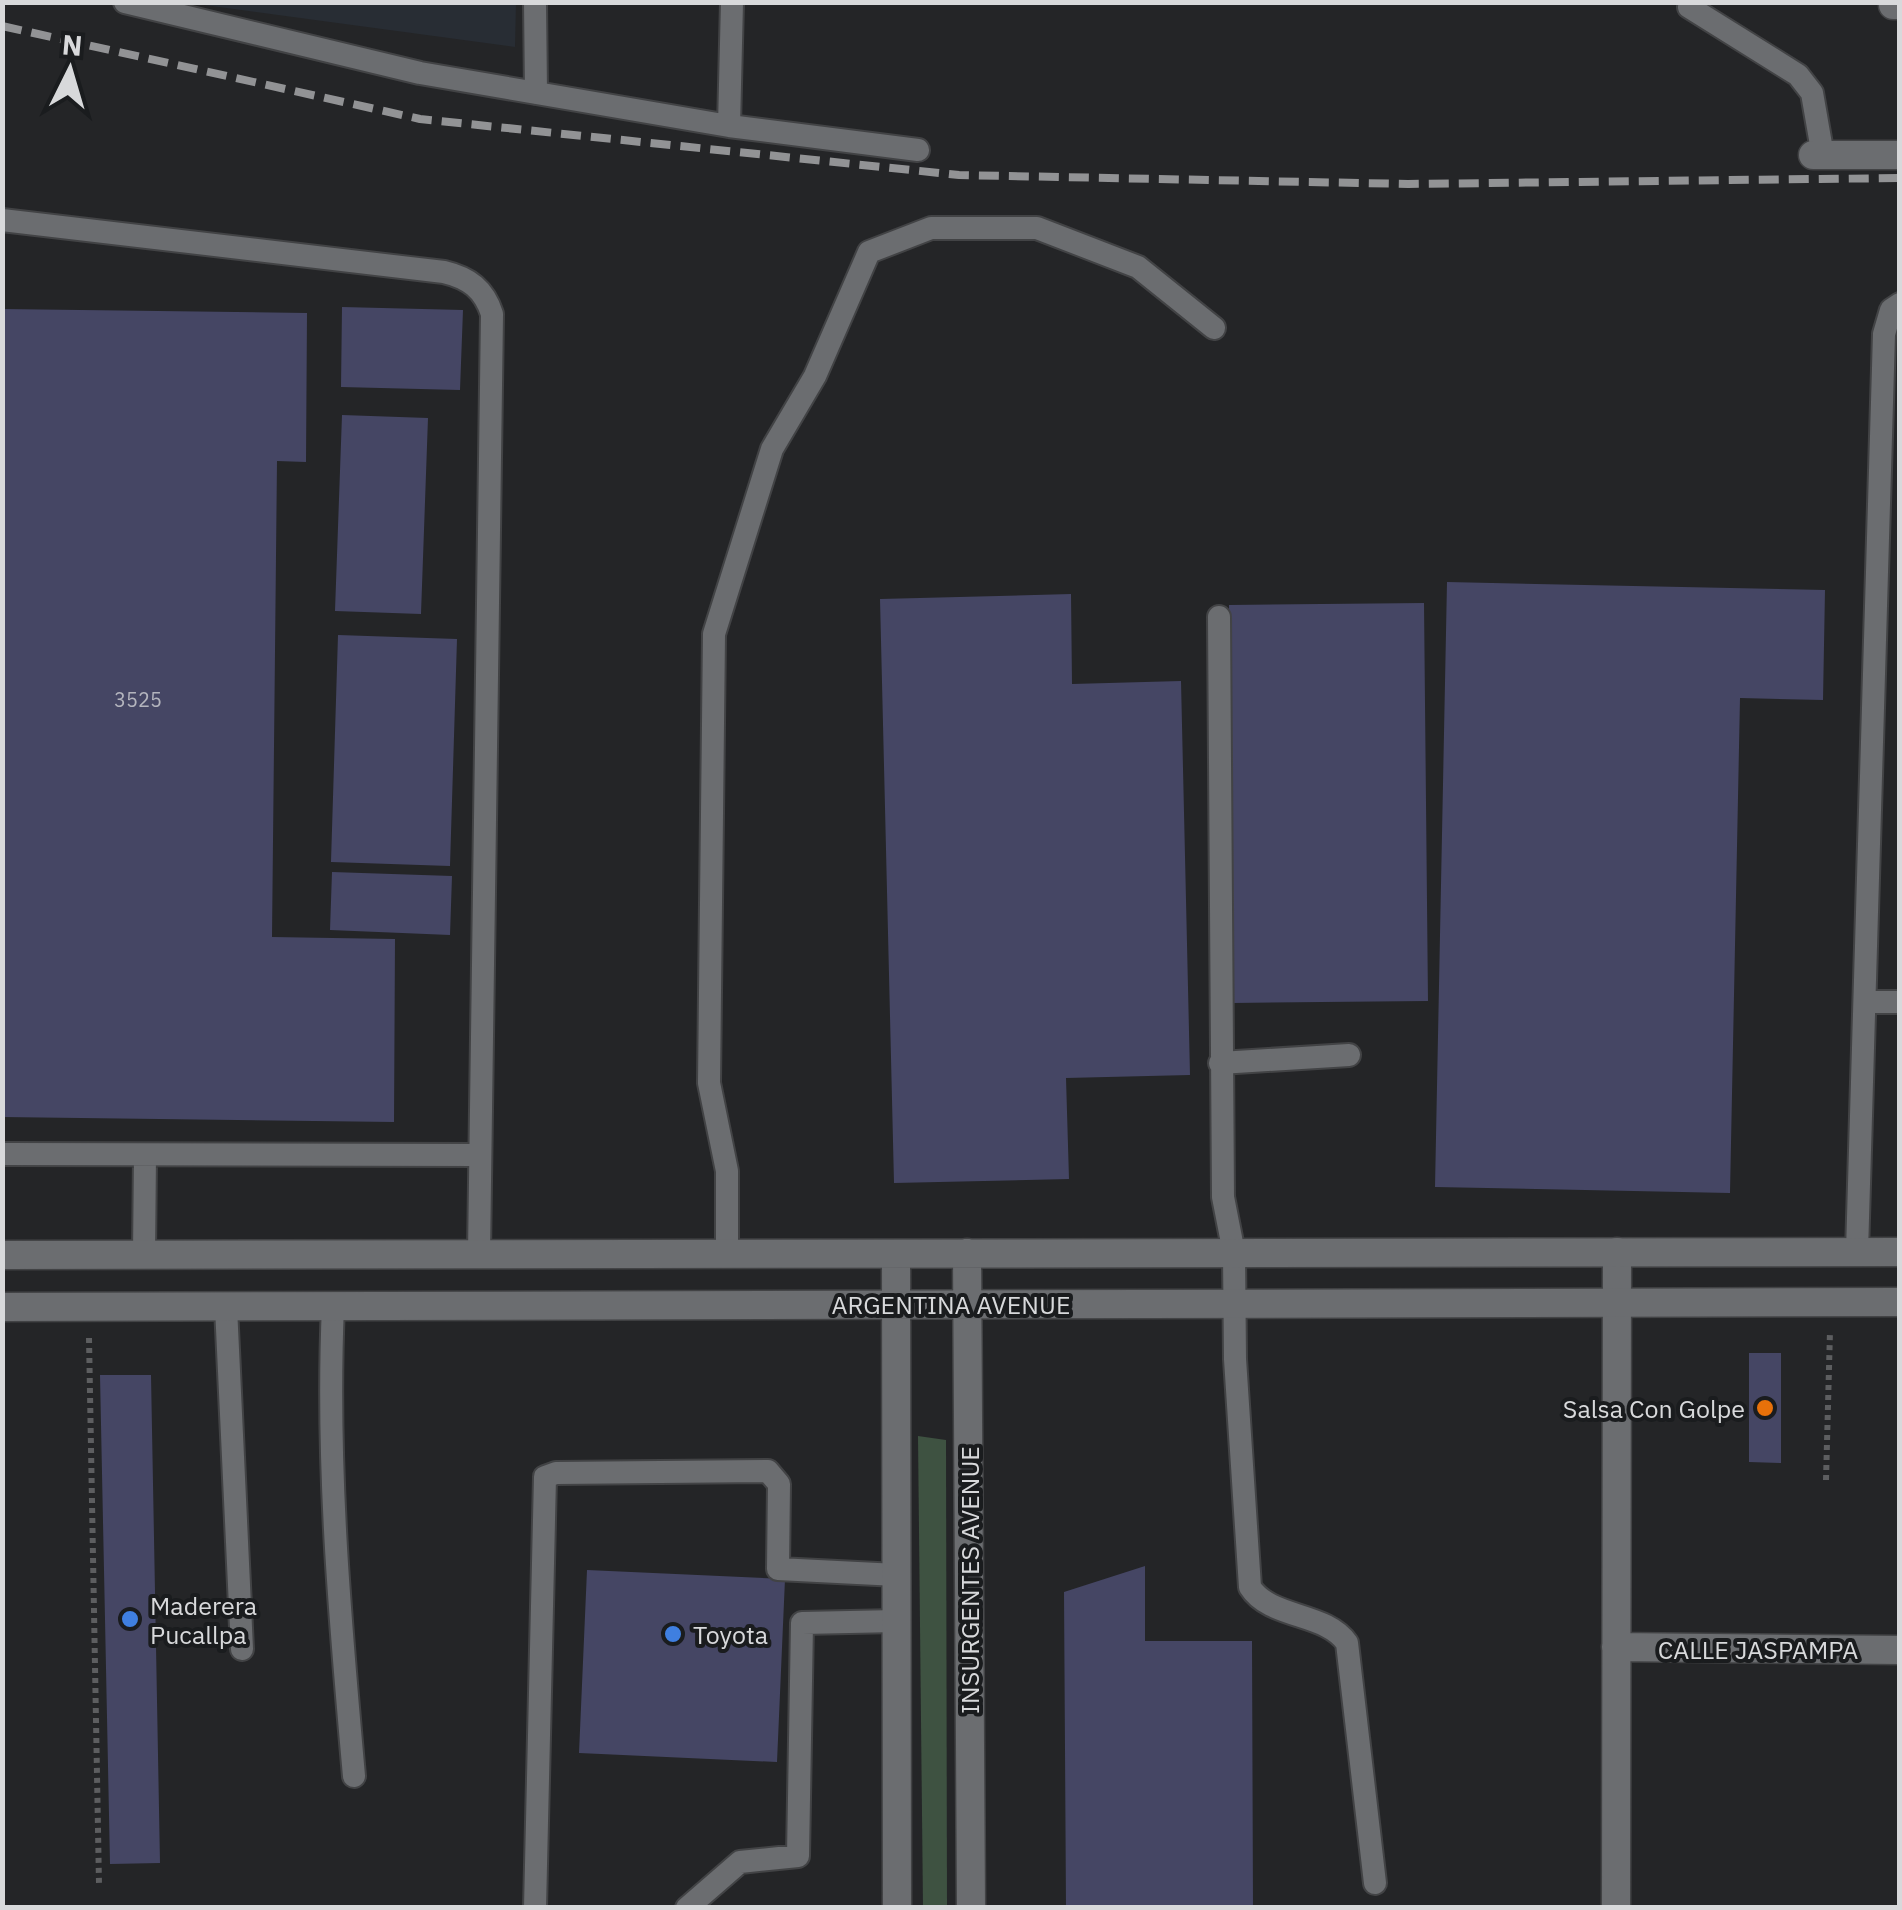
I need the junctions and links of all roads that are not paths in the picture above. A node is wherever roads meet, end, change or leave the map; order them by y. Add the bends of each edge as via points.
1 (125, 2) edge
2 (536, 2) edge
3 (732, 2) edge
4 (1689, 7) dead end
5 (536, 93) junction
6 (729, 126) junction
7 (918, 150) dead end
8 (1900, 155) edge
9 (1818, 156) joint
10 (2, 220) edge
11 (1900, 304) edge
12 (1214, 328) dead end
13 (1890, 474) edge
14 (1888, 577) edge
15 (1219, 617) dead end
16 (1864, 1002) junction
17 (1900, 1002) edge
18 (1349, 1055) dead end
19 (1220, 1063) junction
20 (2, 1154) edge
21 (145, 1155) junction
22 (480, 1156) junction
23 (1616, 1252) junction
24 (1857, 1252) junction
25 (1900, 1252) edge
26 (967, 1253) junction
27 (1234, 1253) junction
28 (144, 1254) junction
29 (479, 1254) junction
30 (727, 1254) junction
31 (896, 1254) junction
32 (2, 1255) edge
33 (1616, 1302) junction
34 (1900, 1302) edge
35 (896, 1304) junction
36 (1236, 1304) junction
37 (968, 1305) junction
38 (226, 1306) junction
39 (332, 1306) junction
40 (2, 1307) edge
41 (897, 1575) junction
42 (897, 1621) junction
43 (1616, 1648) junction
44 (242, 1649) dead end
45 (1900, 1650) edge
46 (354, 1776) dead end
47 (1375, 1883) dead end
48 (534, 1908) edge
49 (687, 1908) edge
50 (897, 1908) edge
51 (971, 1908) edge
52 (1616, 1908) edge

1 - 5 lane via 420,73
2 - 5 lane
3 - 6 lane
4 - 9 lane via 1798,75 1812,94
5 - 6 lane
6 - 7 lane
8 - 9 main road
10 - 22 lane via 444,272 474,284 488,303
11 - 13 lane via 1891,310 1884,334
12 - 30 lane via 1138,267 1037,228 932,228 868,252 816,376 772,449 714,634 709,1083 727,1171
13 - 14 lane
14 - 16 lane
15 - 19 lane
16 - 17 lane
16 - 24 lane
18 - 19 lane
19 - 27 lane via 1223,1196
20 - 21 lane
21 - 22 lane
21 - 28 lane
22 - 29 lane
23 - 24 main road, ARGENTINA AVENUE
23 - 27 main road, ARGENTINA AVENUE
23 - 33 main road
24 - 25 main road, ARGENTINA AVENUE
26 - 27 main road, ARGENTINA AVENUE
26 - 31 main road, ARGENTINA AVENUE
26 - 37 main road, INSURGENTES AVENUE
27 - 36 lane
28 - 29 main road, ARGENTINA AVENUE
28 - 32 main road, ARGENTINA AVENUE
29 - 30 main road, ARGENTINA AVENUE
30 - 31 main road, ARGENTINA AVENUE
31 - 35 main road
33 - 34 main road, ARGENTINA AVENUE
33 - 36 main road, ARGENTINA AVENUE
33 - 43 main road
35 - 37 main road, ARGENTINA AVENUE
35 - 39 main road, ARGENTINA AVENUE
35 - 41 main road
36 - 37 main road, ARGENTINA AVENUE
36 - 47 lane via 1250,1587 1339,1631 1347,1643
37 - 51 main road, INSURGENTES AVENUE
38 - 39 main road, ARGENTINA AVENUE
38 - 40 main road, ARGENTINA AVENUE
38 - 44 lane
39 - 46 lane via 336,1584
41 - 42 main road
41 - 48 lane via 778,1569 779,1484 768,1471 546,1477
42 - 49 lane via 802,1623 801,1848 792,1859 740,1862
42 - 50 main road
43 - 45 main road, CALLE JASPAMPA
43 - 52 main road

